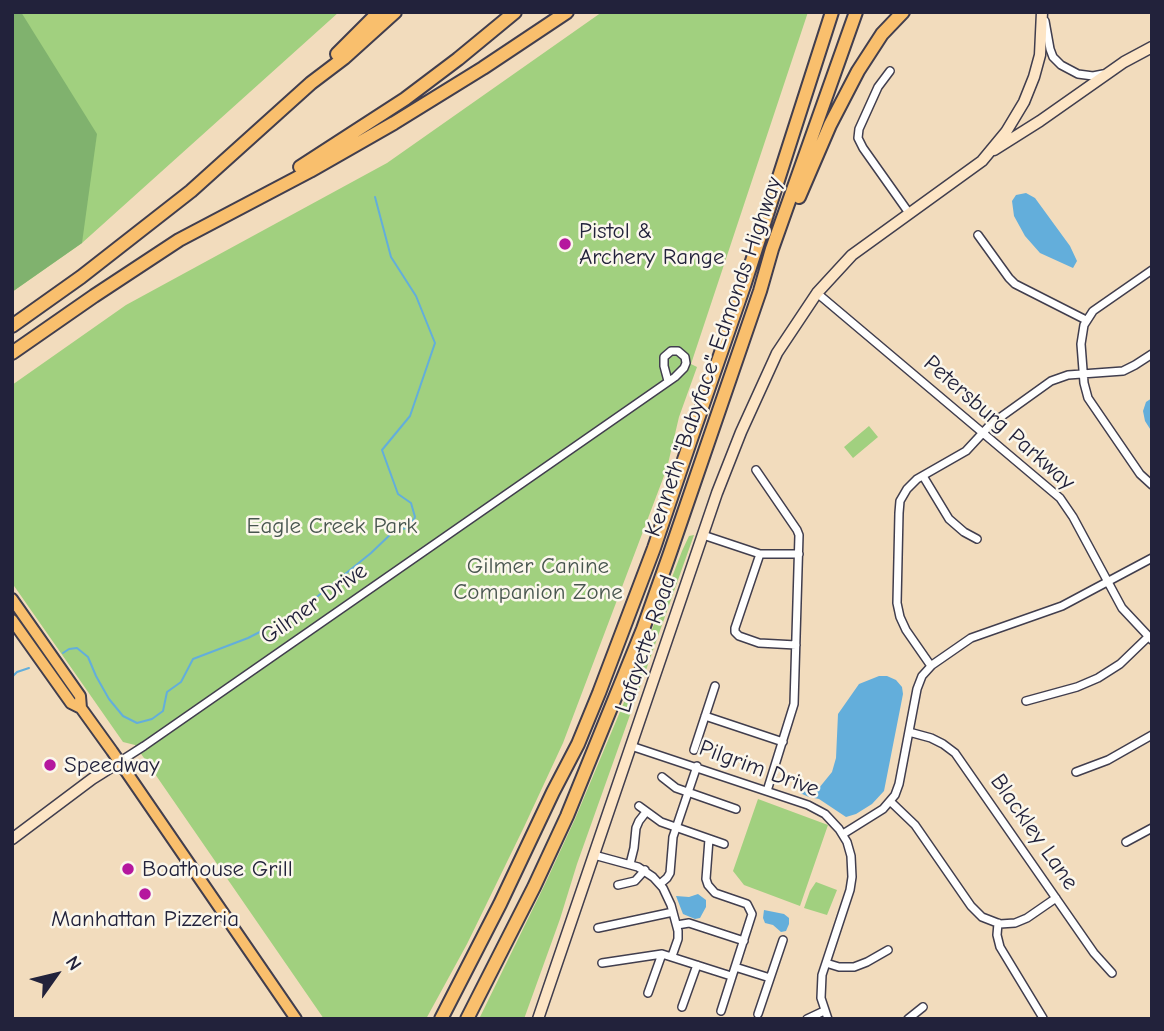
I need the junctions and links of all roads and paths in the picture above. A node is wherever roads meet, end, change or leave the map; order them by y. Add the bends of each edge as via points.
1 (379, 12) edge
2 (395, 12) edge
3 (515, 12) edge
4 (567, 12) edge
5 (832, 12) edge
6 (856, 12) edge
7 (903, 12) edge
8 (1043, 12) edge
9 (1152, 47) edge
10 (890, 71) dead end
11 (1110, 72) junction
12 (312, 83) junction
13 (1040, 121) junction
14 (982, 160) junction
15 (960, 177) junction
16 (909, 214) junction
17 (210, 223) junction
18 (978, 234) dead end
19 (1152, 270) edge
20 (760, 291) junction
21 (817, 293) junction
22 (1086, 320) junction
23 (12, 326) edge
24 (12, 353) edge
25 (1152, 354) edge
26 (1083, 374) junction
27 (668, 381) dead end
28 (983, 433) junction
29 (756, 470) dead end
30 (923, 476) junction
31 (1152, 485) edge
32 (703, 535) junction
33 (977, 539) dead end
34 (760, 554) junction
35 (799, 554) junction
36 (1152, 558) edge
37 (1108, 582) junction
38 (12, 599) edge
39 (12, 620) edge
40 (1150, 639) edge
41 (796, 645) junction
42 (931, 666) junction
43 (715, 686) dead end
44 (1026, 701) dead end
45 (81, 708) junction
46 (705, 716) junction
47 (909, 732) junction
48 (1152, 735) edge
49 (783, 742) junction
50 (631, 746) junction
51 (694, 750) dead end
52 (119, 762) junction
53 (697, 766) junction
54 (1076, 772) dead end
55 (662, 777) dead end
56 (768, 791) junction
57 (688, 792) junction
58 (891, 802) junction
59 (736, 809) dead end
60 (676, 827) junction
61 (1152, 828) edge
62 (843, 834) junction
63 (12, 839) edge
64 (709, 839) junction
65 (1126, 842) dead end
66 (724, 844) dead end
67 (594, 855) junction
68 (630, 864) junction
69 (645, 870) junction
70 (660, 884) junction
71 (618, 885) dead end
72 (1056, 898) junction
73 (673, 912) junction
74 (998, 923) junction
75 (677, 925) junction
76 (598, 928) dead end
77 (783, 940) dead end
78 (744, 941) junction
79 (888, 950) dead end
80 (662, 954) junction
81 (671, 956) junction
82 (601, 963) dead end
83 (825, 963) junction
84 (697, 965) junction
85 (735, 967) junction
86 (1112, 973) dead end
87 (732, 976) junction
88 (770, 978) junction
89 (648, 993) dead end
90 (682, 1007) dead end
91 (923, 1007) dead end
92 (721, 1011) dead end
93 (758, 1014) dead end
94 (826, 1015) edge
95 (1043, 1018) edge
96 (296, 1019) edge
97 (441, 1019) edge
98 (467, 1019) edge
99 (538, 1019) edge
100 (807, 1019) edge
101 (908, 1019) edge

1 - 12 highway via 323,66
2 - 12 highway
3 - 17 highway via 381,116
4 - 17 highway via 394,123
5 - 97 highway, Kenneth "Babyface" Edmonds Highway via 744,286 622,634 578,744
6 - 20 highway, Kenneth "Babyface" Edmonds Highway
7 - 20 highway via 873,46 845,95
8 - 11 street via 1050,49 1061,65 1086,76
8 - 14 main road, Lafayette Road via 1040,55 1028,93 1006,132
9 - 11 main road
10 - 16 street via 878,87 858,138
11 - 13 main road
12 - 23 highway via 172,206
13 - 14 main road
13 - 15 main road via 985,165
14 - 15 main road, Lafayette Road
15 - 16 main road, Lafayette Road
16 - 21 main road, Lafayette Road via 852,255
17 - 24 highway
18 - 22 street via 1015,284
19 - 22 street
20 - 98 highway, Kenneth "Babyface" Edmonds Highway via 669,555 568,816
21 - 28 street, Petersburg Parkway
21 - 32 main road, Lafayette Road via 777,353 741,432
22 - 26 street via 1081,337
25 - 26 street via 1123,371
26 - 28 street via 1051,381
26 - 31 street via 1091,404
27 - 52 street, Gilmer Drive
28 - 30 street via 965,451
28 - 37 street, Petersburg Parkway via 1060,498
29 - 35 street via 797,530
30 - 33 street via 949,519
30 - 42 street via 907,489 900,504 897,600 906,630
32 - 34 street
32 - 50 main road, Lafayette Road
34 - 35 street
34 - 41 street via 736,633 759,643
35 - 41 street
36 - 37 street
37 - 40 street, Petersburg Parkway via 1124,610
37 - 42 street via 1056,608 975,636
38 - 45 main road via 80,696
39 - 45 main road via 71,703
40 - 44 street via 1093,681
41 - 49 street via 794,704
42 - 47 street via 919,682
43 - 46 street
45 - 52 main road
46 - 49 street
46 - 51 street
47 - 58 street via 898,790
47 - 72 street, Blackley Lane via 932,738 955,753
48 - 54 street
49 - 56 street
50 - 53 street, Pilgrim Drive
50 - 67 main road, Lafayette Road
52 - 63 main road
52 - 96 main road
53 - 56 street, Pilgrim Drive
53 - 57 street
55 - 57 street
56 - 62 street, Pilgrim Drive via 821,811
57 - 59 street
57 - 60 street
58 - 62 street
58 - 74 street via 915,825 971,906
60 - 64 street
60 - 68 street via 643,809
60 - 70 street via 670,873
61 - 65 street
62 - 83 street via 852,858 852,877
64 - 66 street
64 - 78 street via 708,885 715,893 751,909
67 - 68 street
67 - 99 main road, Lafayette Road
68 - 69 street
69 - 70 street
69 - 71 street via 636,881
70 - 73 street
72 - 74 street via 1020,921
72 - 86 street, Blackley Lane
73 - 75 street
73 - 76 street
74 - 95 street via 1000,947
75 - 78 street via 689,923
75 - 81 street
77 - 88 street
78 - 85 street
79 - 83 street via 857,967
80 - 81 street
80 - 82 street
80 - 89 street
81 - 84 street
83 - 94 street via 820,989
84 - 87 street
84 - 90 street
85 - 87 street
85 - 88 street
87 - 92 street
88 - 93 street
91 - 101 street
94 - 100 street

